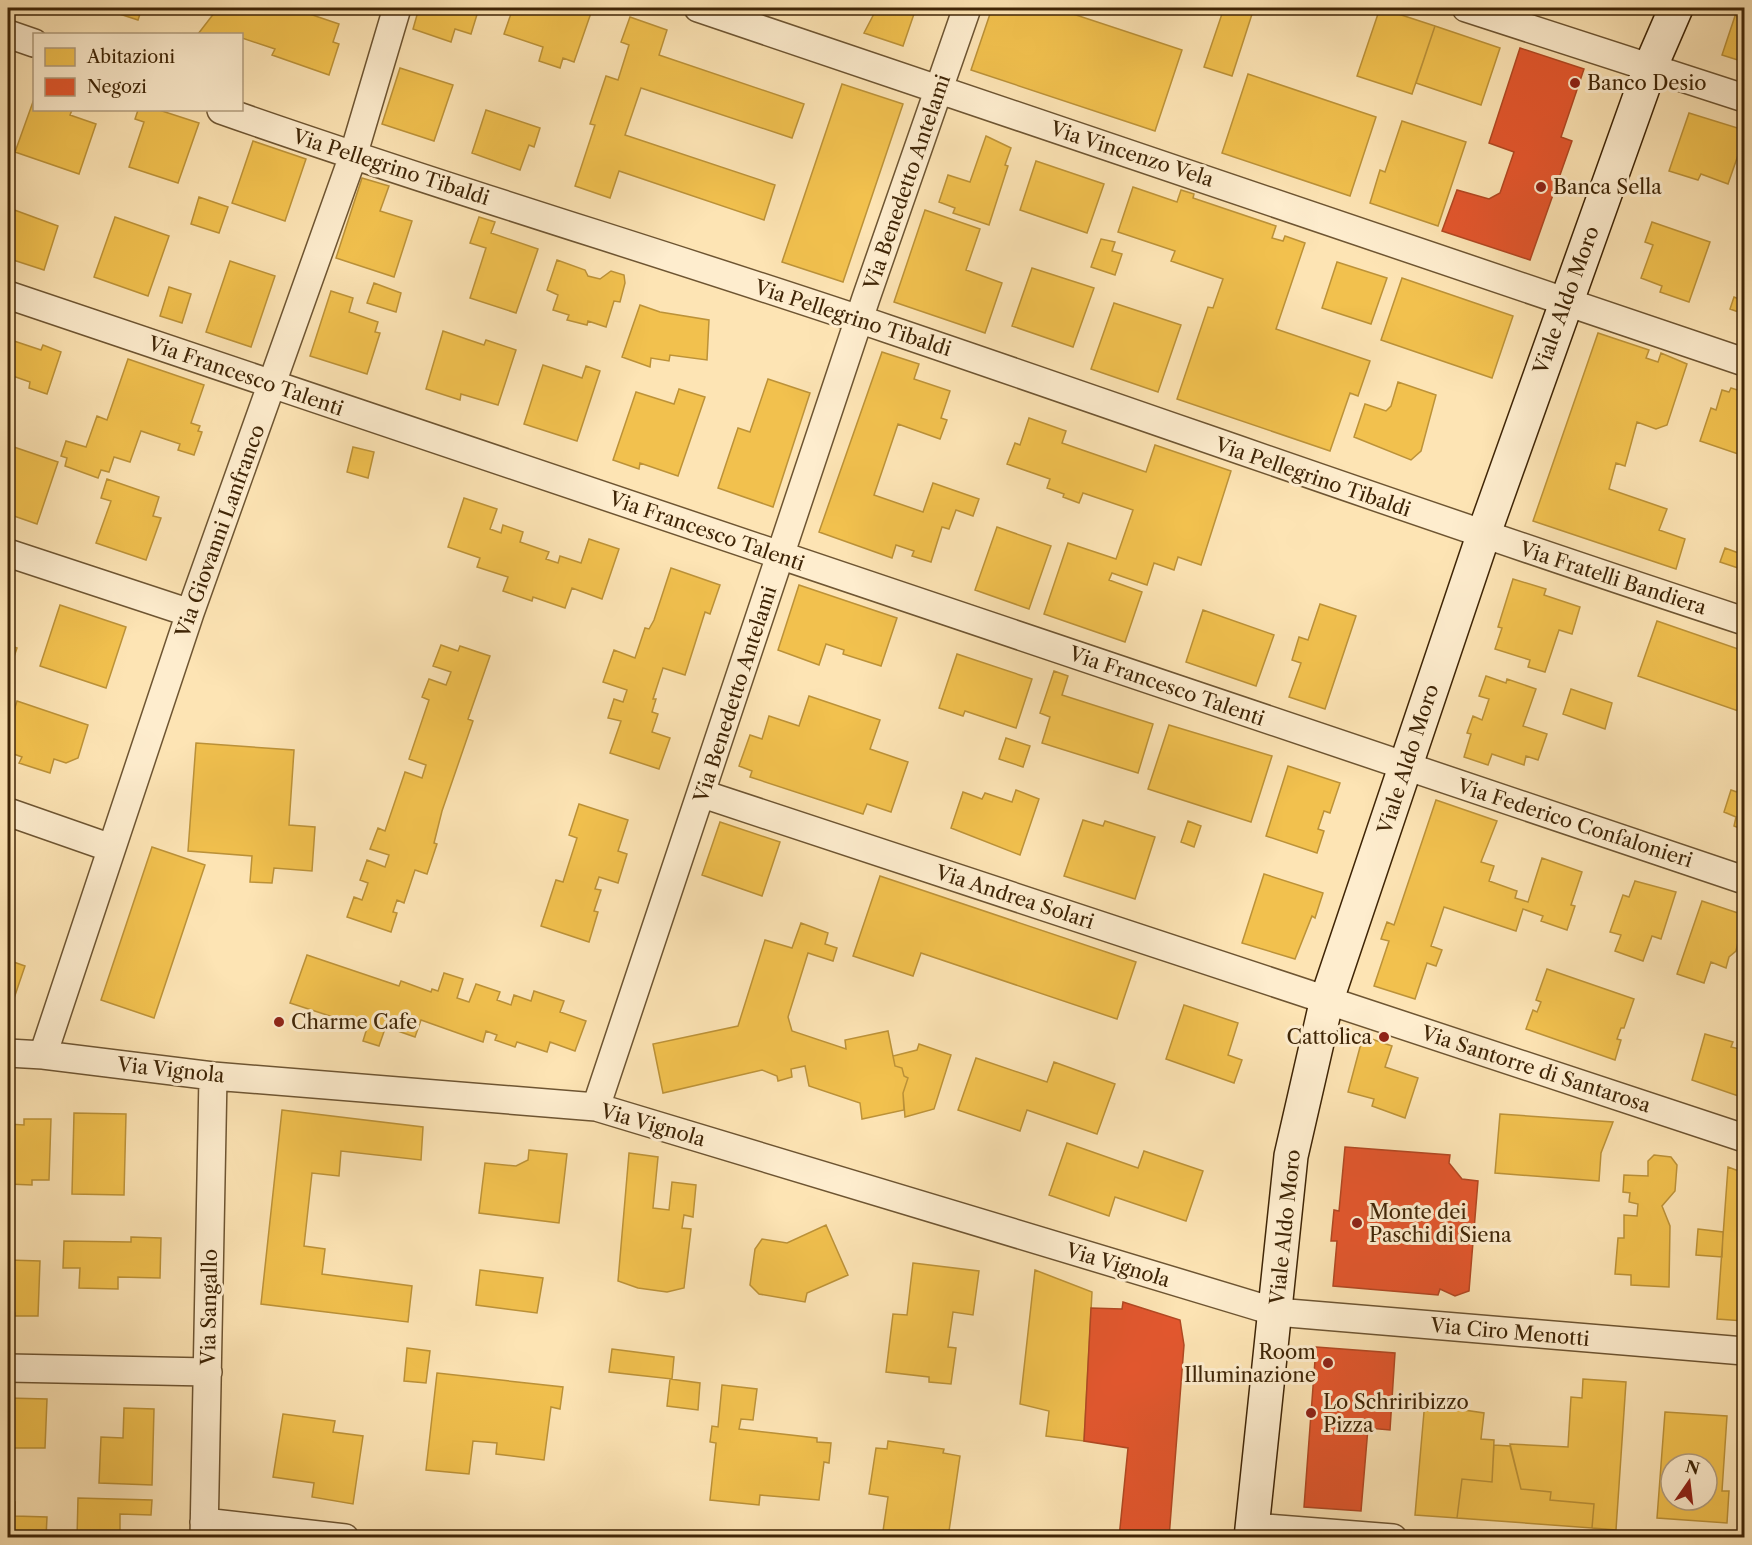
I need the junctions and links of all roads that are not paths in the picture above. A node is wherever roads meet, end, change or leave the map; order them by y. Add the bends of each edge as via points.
1 (397, 8) edge
2 (698, 8) edge
3 (967, 8) edge
4 (1466, 8) edge
5 (1676, 8) edge
6 (8, 34) edge
7 (33, 43) edge
8 (1650, 68) junction
9 (939, 90) junction
10 (1744, 98) edge
11 (224, 111) edge
12 (353, 156) junction
13 (8, 295) edge
14 (1566, 300) junction
15 (859, 319) junction
16 (1744, 362) edge
17 (272, 384) junction
18 (1483, 536) junction
19 (8, 553) edge
20 (780, 556) junction
21 (190, 614) junction
22 (1744, 621) edge
23 (1406, 767) junction
24 (703, 794) junction
25 (8, 812) edge
26 (111, 848) junction
27 (1744, 880) edge
28 (1327, 999) junction
29 (8, 1053) edge
30 (43, 1055) junction
31 (213, 1076) junction
32 (596, 1107) junction
33 (1744, 1138) edge
34 (1276, 1312) junction
35 (1744, 1351) edge
36 (8, 1368) edge
37 (208, 1372) junction
38 (204, 1530) edge
39 (1252, 1532) edge
40 (345, 1538) edge
41 (1393, 1538) edge

1 - 12 street, Via Giovanni Lanfranco
2 - 9 street, Via Vincenzo Vela
3 - 9 street, Via Benedetto Antelami
4 - 8 street
5 - 8 main road, Viale Aldo Moro
6 - 7 street
8 - 10 street
8 - 14 main road, Viale Aldo Moro
9 - 14 street, Via Vincenzo Vela
9 - 15 street, Via Benedetto Antelami
11 - 12 street, Via Pellegrino Tibaldi
12 - 15 street, Via Pellegrino Tibaldi
12 - 17 street, Via Giovanni Lanfranco
13 - 17 street, Via Francesco Talenti
14 - 16 street, Via Vincenzo Vela
14 - 18 main road, Viale Aldo Moro
15 - 18 street, Via Pellegrino Tibaldi
15 - 20 street, Via Benedetto Antelami
17 - 20 street, Via Francesco Talenti
17 - 21 street, Via Giovanni Lanfranco
18 - 22 street, Via Fratelli Bandiera
18 - 23 main road, Viale Aldo Moro
19 - 21 street
20 - 23 street, Via Francesco Talenti
20 - 24 street, Via Benedetto Antelami
21 - 26 street, Via Giovanni Lanfranco
23 - 27 street, Via Federico Confalonieri
23 - 28 main road, Viale Aldo Moro
24 - 28 street, Via Andrea Solari
24 - 32 street, Via Benedetto Antelami
25 - 26 street
26 - 30 street, Via Giovanni Lanfranco
28 - 33 street, Via Santorre di Santarosa
28 - 34 main road, Viale Aldo Moro via 1291,1156
29 - 30 street, Via Vignola
30 - 31 street, Via Vignola
31 - 32 street, Via Vignola
31 - 37 street, Via Sangallo
32 - 34 street, Via Vignola
34 - 35 street, Via Ciro Menotti
34 - 39 main road, Viale Aldo Moro
36 - 37 street
37 - 38 street, Via Sangallo
38 - 40 street
39 - 41 street

